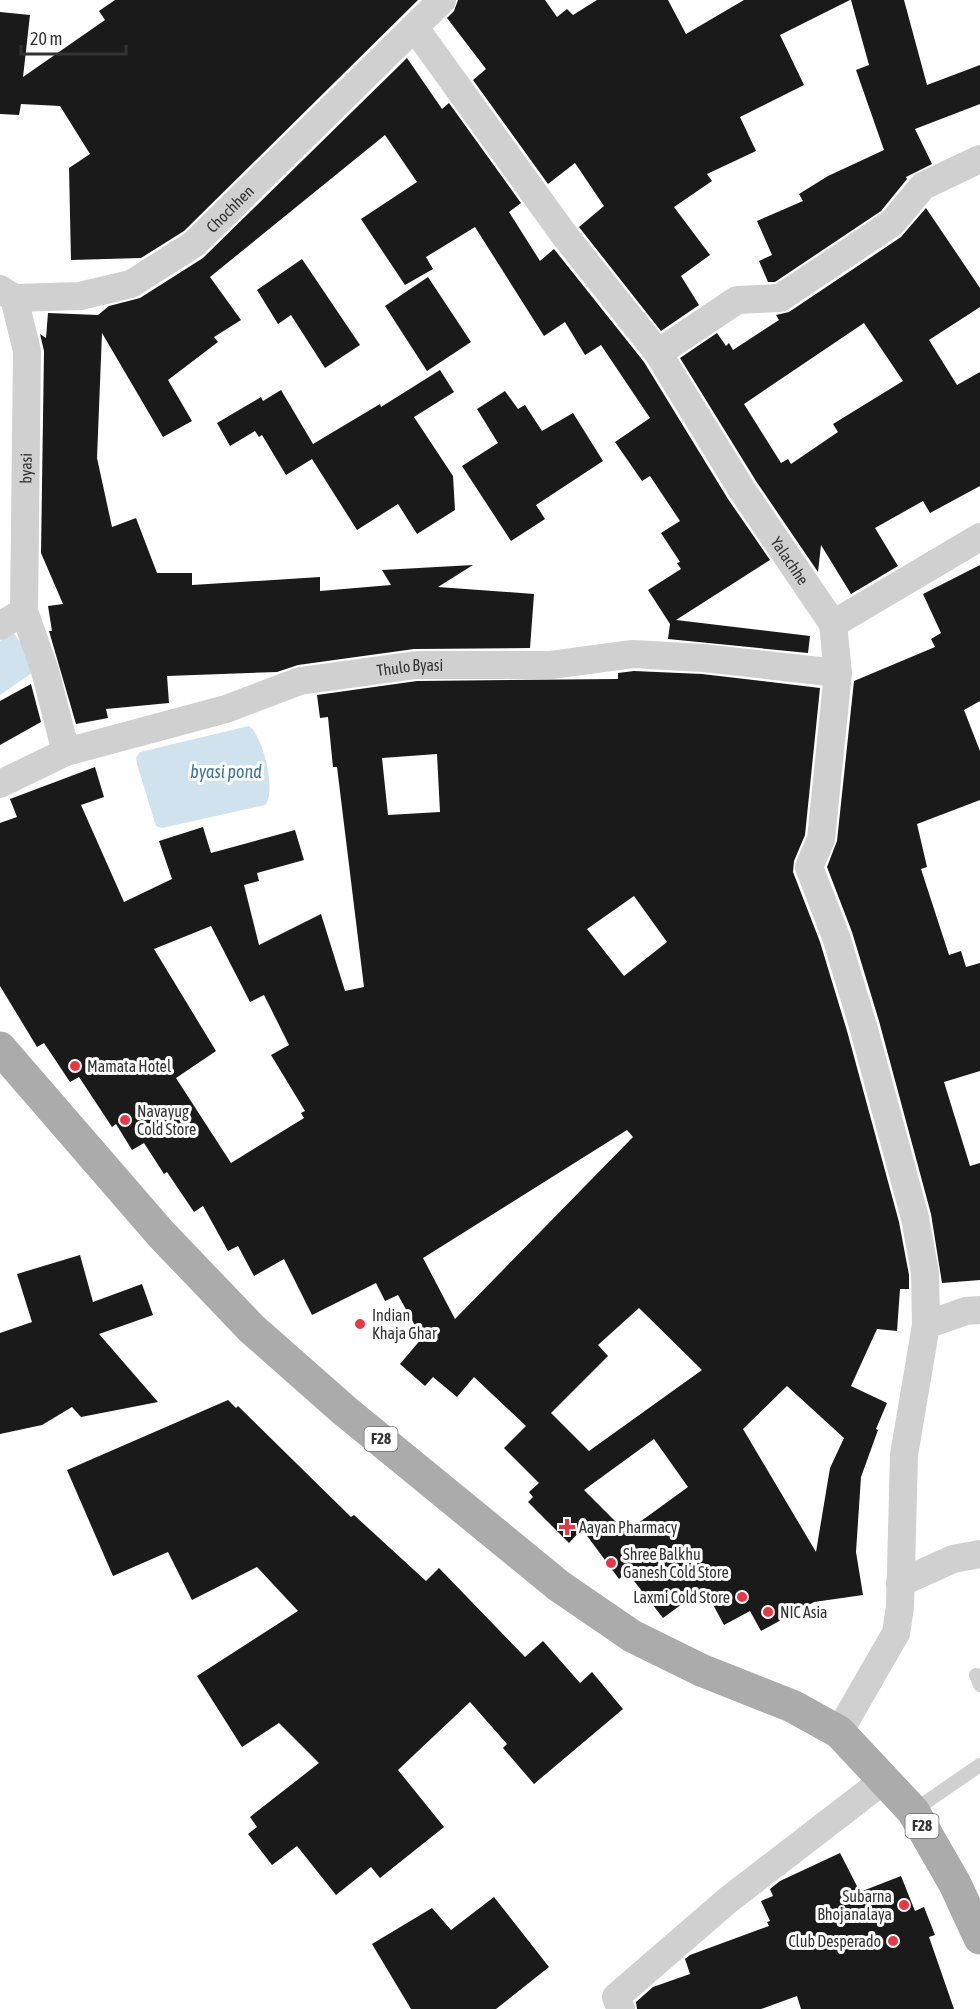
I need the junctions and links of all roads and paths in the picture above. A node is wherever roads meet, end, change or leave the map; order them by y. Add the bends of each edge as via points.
1 (442, 0) edge
2 (415, 28) junction
3 (980, 159) edge
4 (7, 294) edge
5 (658, 353) junction
6 (13, 391) edge
7 (980, 537) edge
8 (24, 611) junction
9 (833, 624) junction
10 (0, 626) edge
11 (838, 673) junction
12 (66, 752) junction
13 (0, 784) edge
14 (0, 1048) edge
15 (980, 1310) edge
16 (926, 1326) junction
17 (980, 1554) edge
18 (900, 1583) junction
19 (839, 1732) junction
20 (980, 1765) edge
21 (884, 1780) junction
22 (913, 1811) junction
23 (980, 1938) edge
24 (611, 2005) edge

1 - 2 street, Chochhen
2 - 4 street, Chochhen via 194,244 131,284 80,296
2 - 5 street via 565,236
3 - 5 street via 923,186 892,223 780,298 737,300
4 - 6 street, byasi via 27,351
5 - 9 street, Yalachhe via 742,490
6 - 8 street, byasi
7 - 9 street
8 - 10 street
8 - 12 street, byasi via 45,670
9 - 11 street
11 - 12 street, Thulo Byasi via 633,654 551,665 416,664 300,681 226,710
11 - 16 street via 822,839 809,867 860,1015 915,1218 925,1273
12 - 13 street, Thulo Byasi
14 - 19 main road, F28 via 160,1234 252,1329 345,1411 560,1586 632,1636 701,1670 792,1706
15 - 16 street via 966,1311
16 - 18 street via 904,1455
17 - 18 street via 953,1559
18 - 19 street via 896,1633
19 - 21 main road, F28
20 - 22 lane
21 - 22 main road, F28
21 - 24 street via 728,1900
22 - 23 main road, F28 via 955,1884

